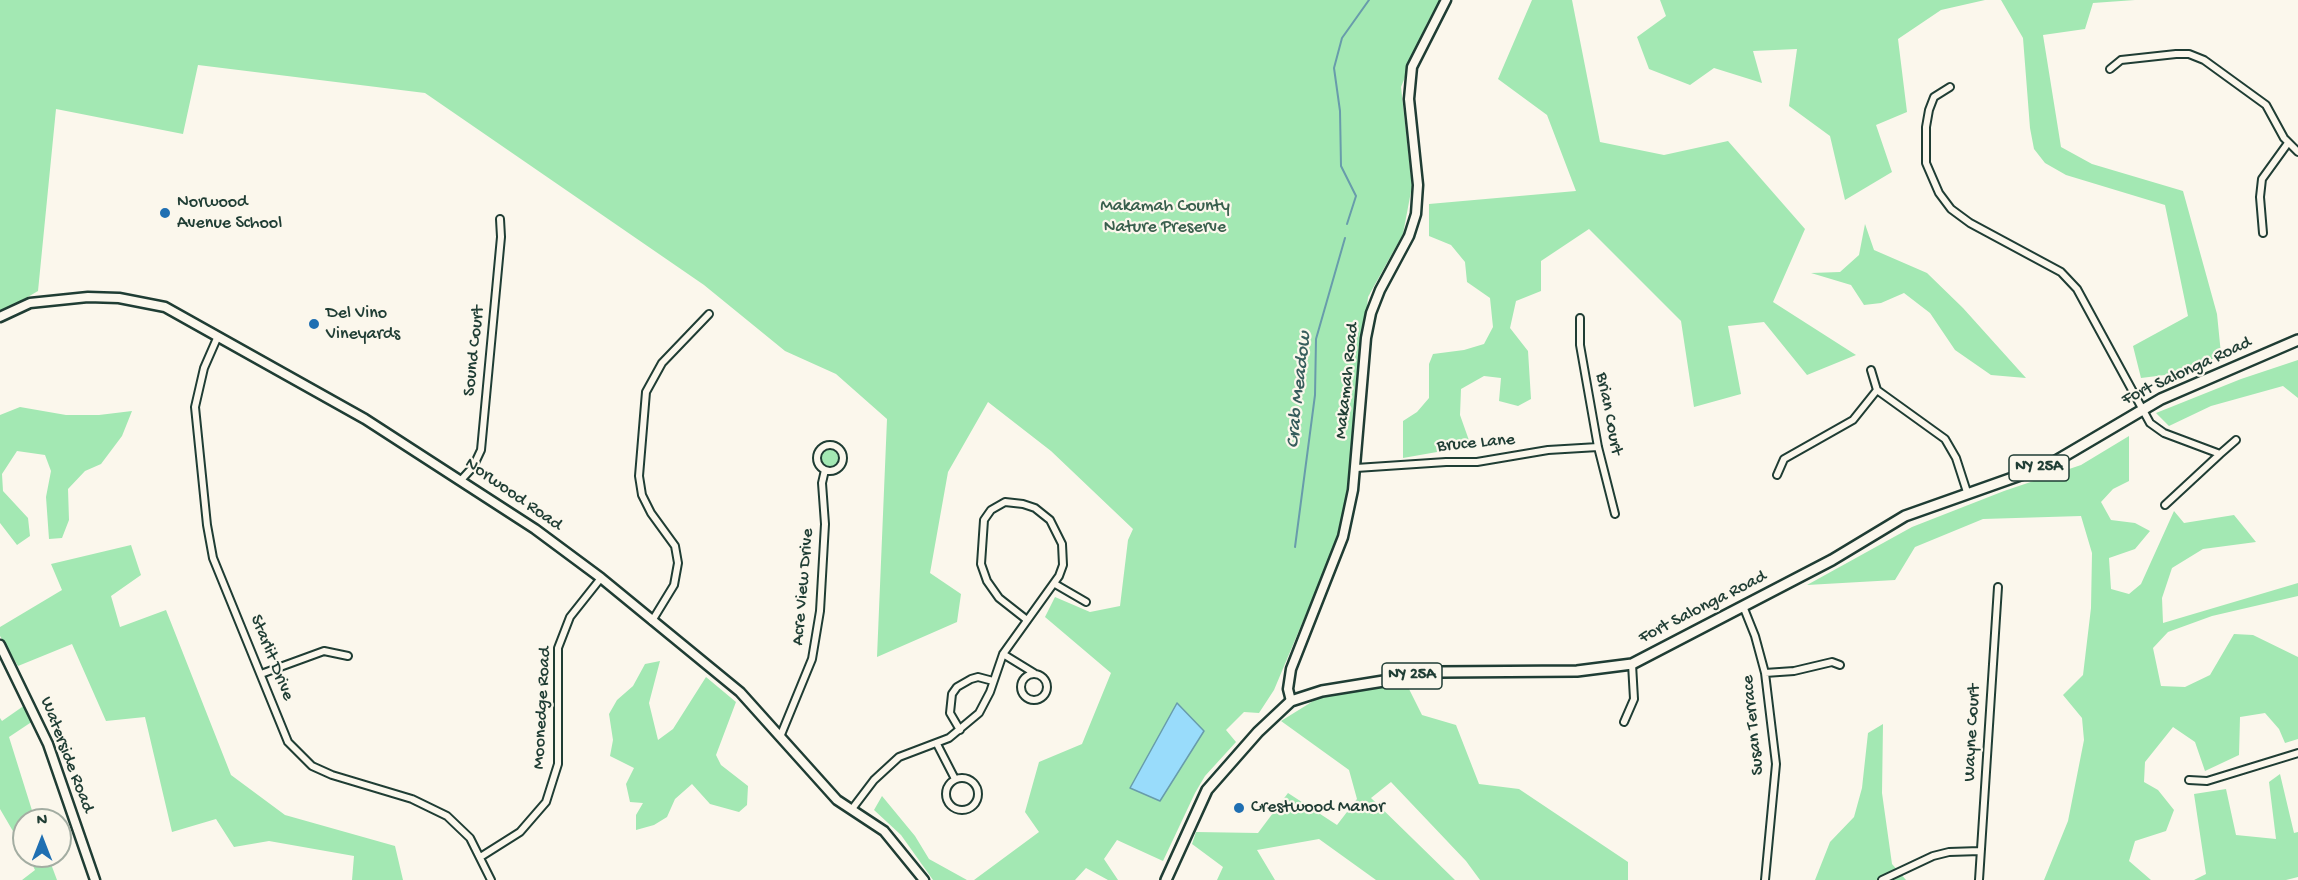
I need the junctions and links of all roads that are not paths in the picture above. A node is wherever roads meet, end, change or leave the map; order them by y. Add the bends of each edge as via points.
1 (1446, 0) edge
2 (2110, 69) dead end
3 (1950, 87) dead end
4 (2288, 143) junction
5 (2298, 152) edge
6 (501, 219) dead end
7 (2263, 233) dead end
8 (709, 314) dead end
9 (0, 317) edge
10 (1580, 318) dead end
11 (218, 336) junction
12 (2298, 340) edge
13 (1871, 370) dead end
14 (1877, 390) junction
15 (2141, 410) junction
16 (2236, 440) dead end
17 (1598, 447) junction
18 (2220, 454) junction
19 (1356, 468) junction
20 (825, 470) junction
21 (1777, 474) dead end
22 (462, 479) junction
23 (1967, 492) junction
24 (2165, 505) dead end
25 (1615, 514) dead end
26 (601, 578) junction
27 (1054, 585) junction
28 (1998, 587) dead end
29 (1086, 602) dead end
30 (1743, 606) junction
31 (1027, 620) junction
32 (652, 621) junction
33 (0, 645) edge
34 (1004, 654) junction
35 (348, 656) dead end
36 (1632, 664) junction
37 (1840, 665) dead end
38 (261, 674) junction
39 (1035, 674) junction
40 (1765, 674) junction
41 (993, 681) junction
42 (1292, 701) junction
43 (1624, 723) dead end
44 (960, 730) junction
45 (780, 737) junction
46 (937, 744) junction
47 (2298, 753) edge
48 (955, 780) junction
49 (2189, 780) dead end
50 (852, 809) junction
51 (1980, 851) junction
52 (482, 856) junction
53 (95, 880) edge
54 (491, 880) edge
55 (924, 880) edge
56 (1166, 880) edge
57 (1765, 880) edge
58 (1882, 880) edge
59 (1979, 880) edge

1 - 19 street, Makamah Road via 1412,67 1409,99 1418,185 1416,214 1371,313
2 - 4 street via 2121,60 2189,54 2204,60 2266,105
3 - 15 street via 1934,98 1926,127 1926,163 1939,193 1970,223 2063,274 2088,308
4 - 5 street
4 - 7 street via 2262,179
6 - 22 street, Sound Court via 481,450
8 - 32 street via 662,363 646,393 639,476 642,495 675,546 678,563 674,585
9 - 11 street, Norwood Road via 30,303 107,297 165,307
10 - 17 street, Brian Court via 1580,345
11 - 22 street, Norwood Road via 365,418
11 - 38 street, Starlit Drive via 204,368 195,407 207,525 213,558
12 - 15 main road, Fort Salonga Road / NY 25A
13 - 14 street
14 - 21 street via 1853,420 1784,459
14 - 23 street via 1945,440 1956,458
15 - 18 street via 2164,433
15 - 23 main road, Fort Salonga Road / NY 25A via 2049,465
16 - 18 street
17 - 19 street, Bruce Lane via 1548,450 1477,462
17 - 25 street, Brian Court
18 - 24 street
19 - 42 street, Makamah Road via 1343,537 1291,669 1288,689
20 - 20 street, Acre View Drive via 833,471 842,464 843,456 835,447 822,448 818,456
20 - 45 street, Acre View Drive via 820,611 812,659
22 - 26 street, Norwood Road
23 - 30 main road, Fort Salonga Road / NY 25A via 1905,516 1832,560
26 - 32 street, Norwood Road
26 - 52 street, Moonedge Road via 570,617 558,648 558,764 546,802 520,832
27 - 29 street
27 - 31 street
27 - 31 street via 1064,556 1059,534 1050,520 1023,504 1005,502 991,510 982,526 981,564 999,598
28 - 51 street, Wayne Court
30 - 36 main road, Fort Salonga Road / NY 25A
30 - 40 street, Susan Terrace
31 - 34 street
32 - 45 street, Norwood Road via 740,692
33 - 53 street, Waterside Road via 48,744
34 - 39 street
34 - 41 street
35 - 38 street via 324,651
36 - 42 main road, Fort Salonga Road / NY 25A via 1578,671 1439,672 1322,691
36 - 43 street via 1634,699
37 - 40 street via 1832,662
38 - 52 street, Starlit Drive via 288,742 306,762 332,775 430,806 460,826
39 - 39 street via 1045,680 1047,688 1044,695 1033,700 1022,693 1021,684 1026,676
40 - 57 street, Susan Terrace via 1776,771
41 - 44 street via 979,713
41 - 44 street via 971,679 952,694 950,713
42 - 56 main road, Fort Salonga Road / NY 25A via 1258,732 1207,790
44 - 46 street
45 - 50 street, Norwood Road via 837,800
46 - 48 street
46 - 50 street via 899,757 874,780
47 - 49 street via 2206,781
48 - 48 street via 966,779 976,785 977,801 970,809 959,810 947,801 946,791
50 - 55 street, Norwood Road via 884,831
51 - 58 street via 1933,856
51 - 59 street, Wayne Court
52 - 54 street, Starlit Drive

